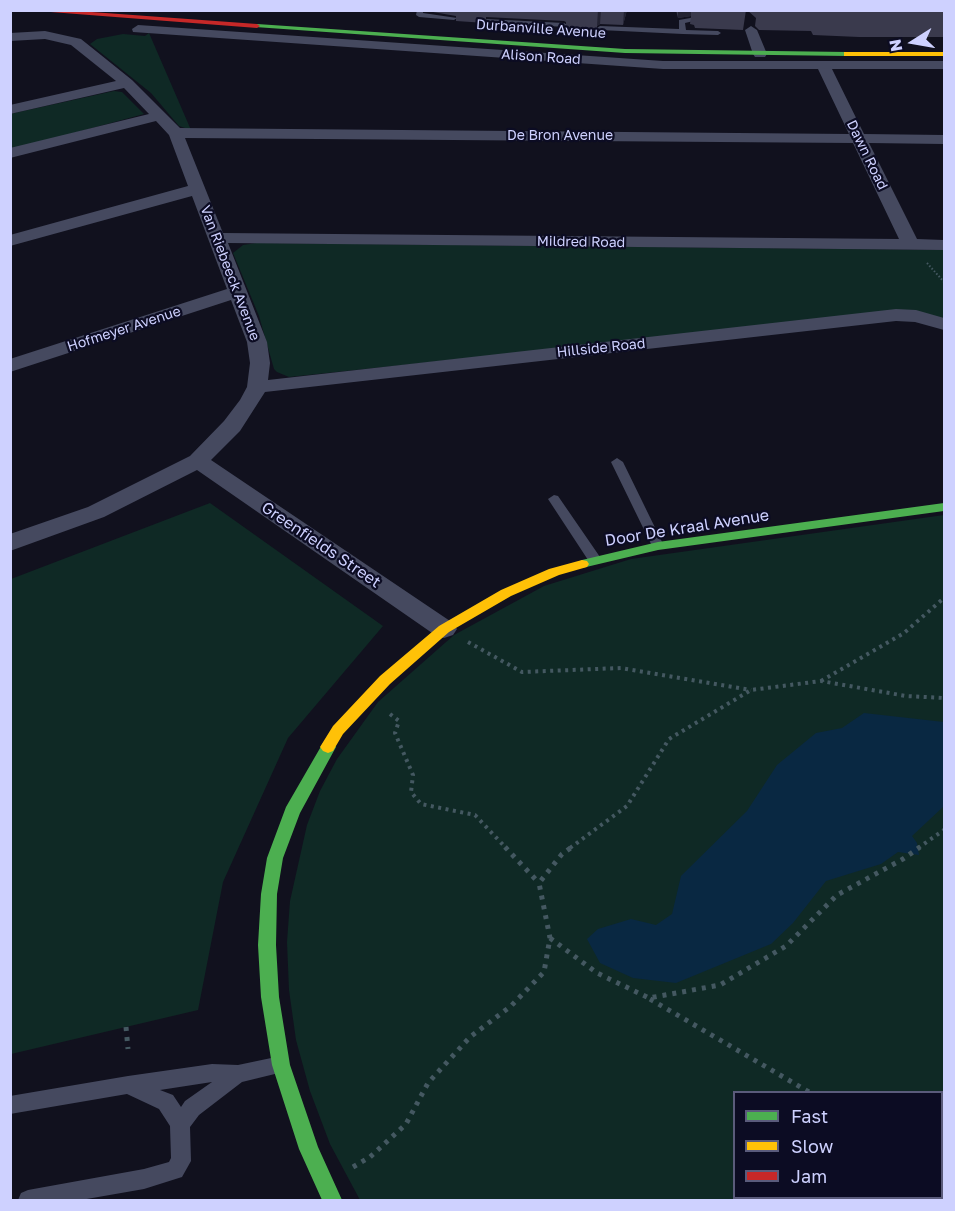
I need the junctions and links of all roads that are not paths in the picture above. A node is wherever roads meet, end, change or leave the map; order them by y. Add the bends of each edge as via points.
1 (28, 10) edge
2 (127, 10) edge
3 (419, 13) edge
4 (194, 16) junction
5 (454, 18) dead end
6 (696, 19) dead end
7 (488, 20) dead end
8 (745, 25) dead end
9 (564, 26) dead end
10 (600, 28) dead end
11 (138, 29) dead end
12 (683, 33) junction
13 (718, 33) dead end
14 (10, 37) edge
15 (945, 45) edge
16 (752, 50) junction
17 (945, 54) edge
18 (823, 65) junction
19 (945, 65) edge
20 (127, 83) junction
21 (10, 110) edge
22 (160, 116) junction
23 (176, 133) junction
24 (858, 138) junction
25 (945, 139) edge
26 (10, 153) edge
27 (197, 189) junction
28 (217, 238) junction
29 (10, 241) edge
30 (910, 245) junction
31 (945, 246) edge
32 (238, 292) junction
33 (945, 324) edge
34 (10, 366) edge
35 (256, 387) junction
36 (198, 461) junction
37 (617, 462) dead end
38 (554, 499) dead end
39 (945, 507) edge
40 (10, 543) edge
41 (658, 546) junction
42 (595, 560) junction
43 (444, 629) junction
44 (281, 1065) junction
45 (238, 1074) junction
46 (128, 1085) junction
47 (10, 1105) edge
48 (180, 1124) junction
49 (28, 1200) edge
50 (332, 1200) edge

1 - 16 main road, Durbanville Avenue via 614,50
2 - 4 main road, Durbanville Avenue
3 - 4 main road via 402,21
3 - 5 lane
4 - 16 main road, Durbanville Avenue
6 - 12 lane via 681,21
7 - 9 lane
8 - 16 street
10 - 12 lane
11 - 18 street, Alison Road via 663,65
12 - 13 lane
14 - 20 street, Van Riebeeck Avenue via 52,36 76,42
15 - 16 main road, Durbanville Avenue
16 - 17 main road, Durbanville Avenue
18 - 19 street, Alison Road
18 - 24 street, Dawn Road
20 - 21 street
20 - 22 street, Van Riebeeck Avenue
22 - 23 street, Van Riebeeck Avenue
22 - 26 street
23 - 24 street, De Bron Avenue
23 - 27 street, Van Riebeeck Avenue
24 - 25 street, De Bron Avenue
24 - 30 street, Dawn Road
27 - 28 street, Van Riebeeck Avenue
27 - 29 street
28 - 30 street, Mildred Road
28 - 32 street, Van Riebeeck Avenue
30 - 31 street, Mildred Road
32 - 34 street, Hofmeyer Avenue
32 - 35 street, Van Riebeeck Avenue via 260,352
33 - 35 street, Hillside Road via 896,315
35 - 36 street, Van Riebeeck Avenue via 237,420
36 - 40 street, Van Riebeeck Avenue via 96,512
36 - 43 street, Greenfields Street
37 - 41 lane
38 - 42 lane
39 - 41 main road, Door De Kraal Avenue
41 - 42 main road, Door De Kraal Avenue
42 - 43 main road, Door De Kraal Avenue via 522,585
43 - 44 main road, Door De Kraal Avenue via 368,697 338,730 292,812 275,858 269,894 270,997
44 - 45 lane
44 - 50 main road, Door De Kraal Avenue via 309,1149
45 - 46 lane via 212,1073
45 - 48 lane via 192,1108
46 - 47 lane
46 - 48 lane via 166,1102
48 - 49 lane via 181,1161 169,1174

